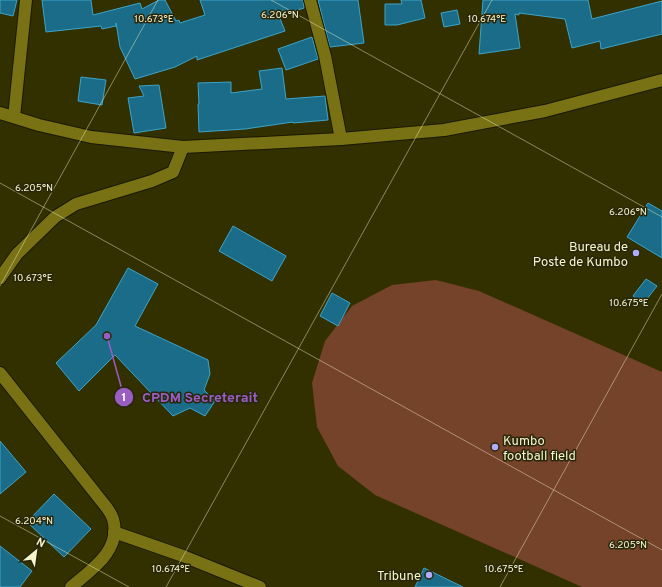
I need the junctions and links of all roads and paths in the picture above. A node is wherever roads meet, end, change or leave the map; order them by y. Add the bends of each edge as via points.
1 (26, 0) edge
2 (310, 0) edge
3 (662, 80) edge
4 (0, 113) edge
5 (14, 117) junction
6 (341, 139) junction
7 (182, 147) junction
8 (0, 278) edge
9 (0, 373) edge
10 (114, 532) junction
11 (71, 587) edge
12 (260, 587) edge

1 - 5 street
2 - 6 street via 325,56
3 - 6 street via 545,111 444,130
4 - 5 street
5 - 7 street via 91,137
6 - 7 street
7 - 8 street via 173,172 76,204 55,217 17,254
9 - 10 street via 107,508 113,519
10 - 11 street via 111,547 102,561
10 - 12 street

